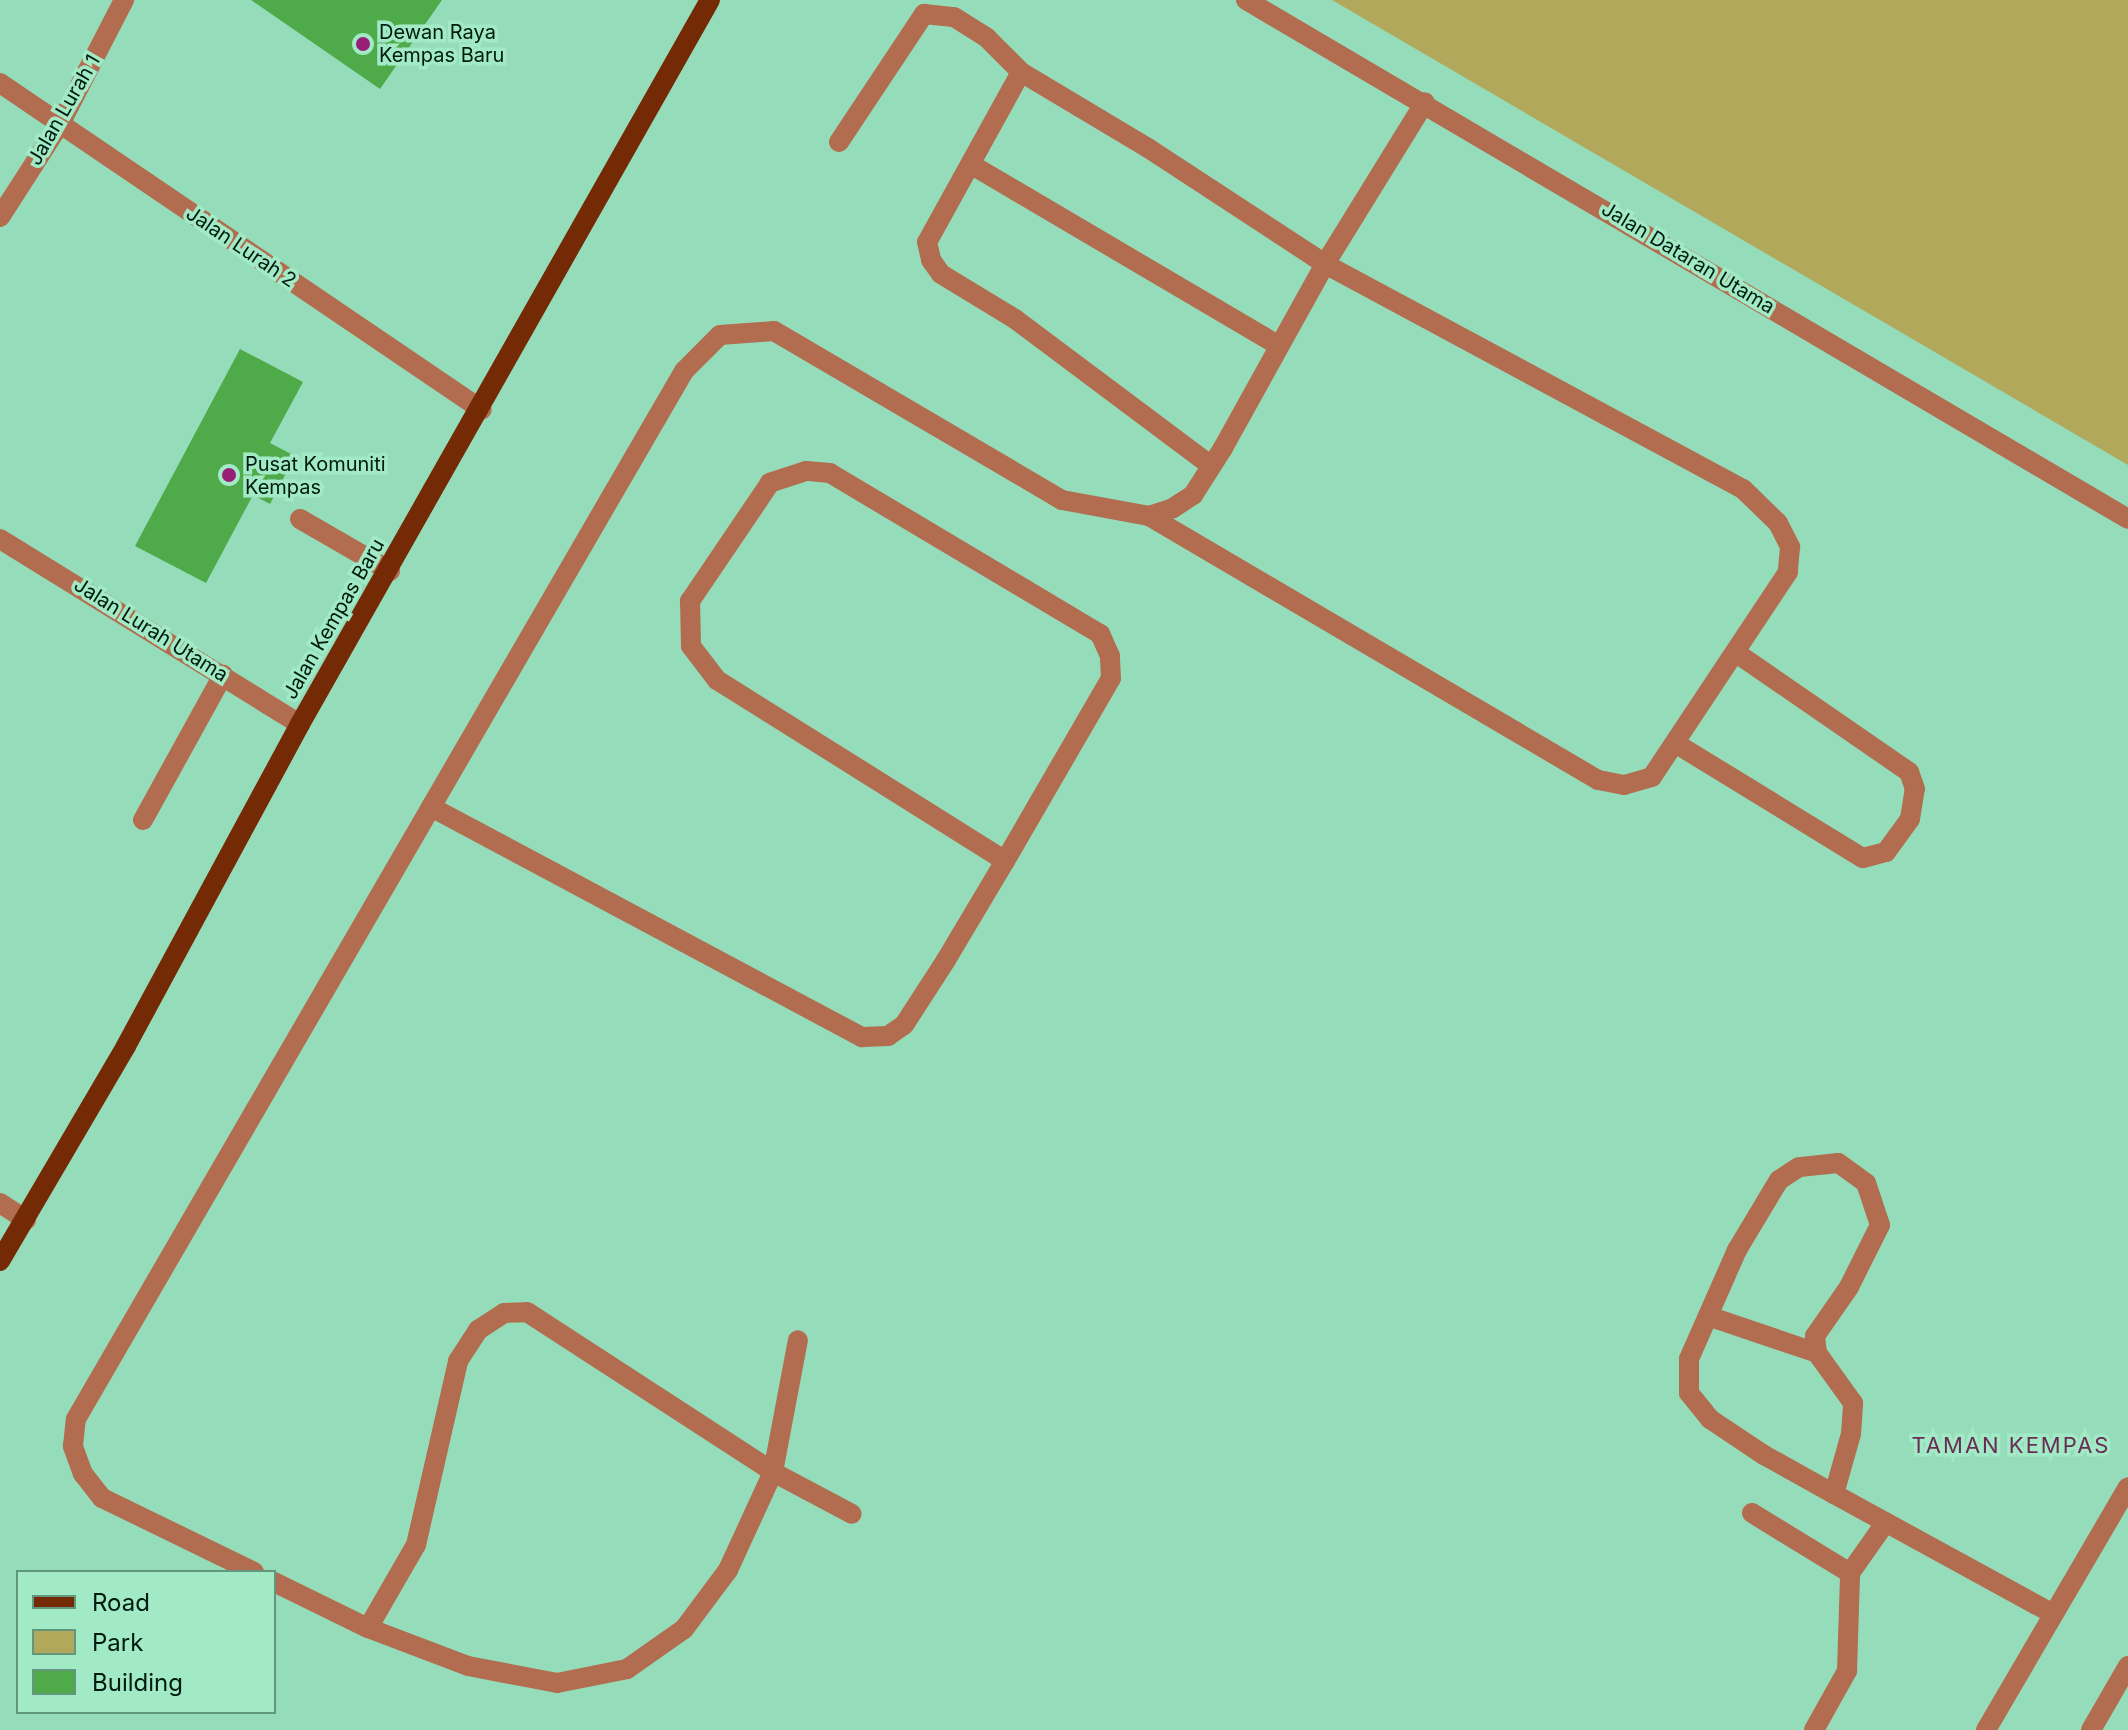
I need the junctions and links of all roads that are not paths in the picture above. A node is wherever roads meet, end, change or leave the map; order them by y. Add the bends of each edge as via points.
1 (124, 0) edge
2 (710, 0) edge
3 (1246, 0) edge
4 (1021, 72) junction
5 (0, 83) edge
6 (1425, 102) junction
7 (60, 124) junction
8 (839, 142) dead end
9 (972, 165) junction
10 (0, 217) edge
11 (1325, 264) junction
12 (1279, 346) junction
13 (482, 410) junction
14 (1210, 465) junction
15 (1149, 516) junction
16 (300, 519) dead end
17 (2128, 519) edge
18 (0, 539) edge
19 (390, 571) junction
20 (1735, 652) junction
21 (223, 675) junction
22 (300, 724) junction
23 (1675, 743) junction
24 (431, 807) junction
25 (143, 820) dead end
26 (1005, 861) junction
27 (0, 1203) edge
28 (26, 1220) junction
29 (0, 1261) edge
30 (1708, 1316) junction
31 (798, 1340) dead end
32 (1817, 1353) junction
33 (773, 1472) junction
34 (2128, 1487) edge
35 (1834, 1494) junction
36 (1752, 1513) dead end
37 (852, 1514) dead end
38 (1886, 1522) junction
39 (250, 1570) edge
40 (1850, 1573) junction
41 (276, 1583) edge
42 (2053, 1614) junction
43 (368, 1628) junction
44 (2128, 1666) edge
45 (1991, 1728) edge
46 (1814, 1730) edge
47 (2091, 1730) edge

1 - 7 street, Jalan Lurah 1
2 - 13 main road, Jalan Kempas Baru
3 - 6 street, Jalan Dataran Utama
4 - 8 street via 987,38 954,17 924,14
4 - 9 street
4 - 11 street
5 - 7 street, Jalan Lurah 2
6 - 11 street
6 - 17 street, Jalan Dataran Utama
7 - 10 street, Jalan Lurah 1
7 - 13 street, Jalan Lurah 2
9 - 12 street
9 - 14 street via 927,242 941,274 1015,319
11 - 12 street
11 - 20 street via 1752,497 1790,547 1788,572
12 - 14 street
13 - 19 main road, Jalan Kempas Baru
14 - 15 street via 1193,495
15 - 23 street via 1598,780 1624,785 1652,777
15 - 24 street via 1062,500 774,331 720,335 684,371
16 - 19 street
18 - 21 street, Jalan Lurah Utama
19 - 22 main road, Jalan Kempas Baru
20 - 23 street
20 - 23 street via 1909,772 1915,789 1910,819 1886,852 1863,858
21 - 22 street, Jalan Lurah Utama
21 - 25 street
22 - 28 main road, Jalan Kempas Baru
24 - 26 street via 862,1037 888,1036 904,1025
24 - 39 street via 76,1419 73,1446 83,1474 102,1498
26 - 26 street via 717,680 691,646 690,601 770,483 806,471 830,473 1100,634 1110,656 1111,678
27 - 28 street
28 - 29 main road, Jalan Kempas Baru
30 - 32 street
30 - 32 street via 1737,1250 1779,1180 1799,1167 1838,1163 1866,1183 1880,1225 1849,1287 1815,1336
30 - 35 street via 1689,1359 1689,1393 1710,1419
31 - 33 street
32 - 35 street via 1853,1403 1851,1434
33 - 37 street
33 - 43 street via 728,1570 684,1629 627,1669 557,1683 468,1666
33 - 43 street via 527,1312 504,1313 478,1330 458,1361 416,1545
34 - 42 street
35 - 38 street
36 - 40 street
38 - 40 street
38 - 42 street
40 - 46 street via 1847,1671
41 - 43 street
42 - 45 street
44 - 47 street

